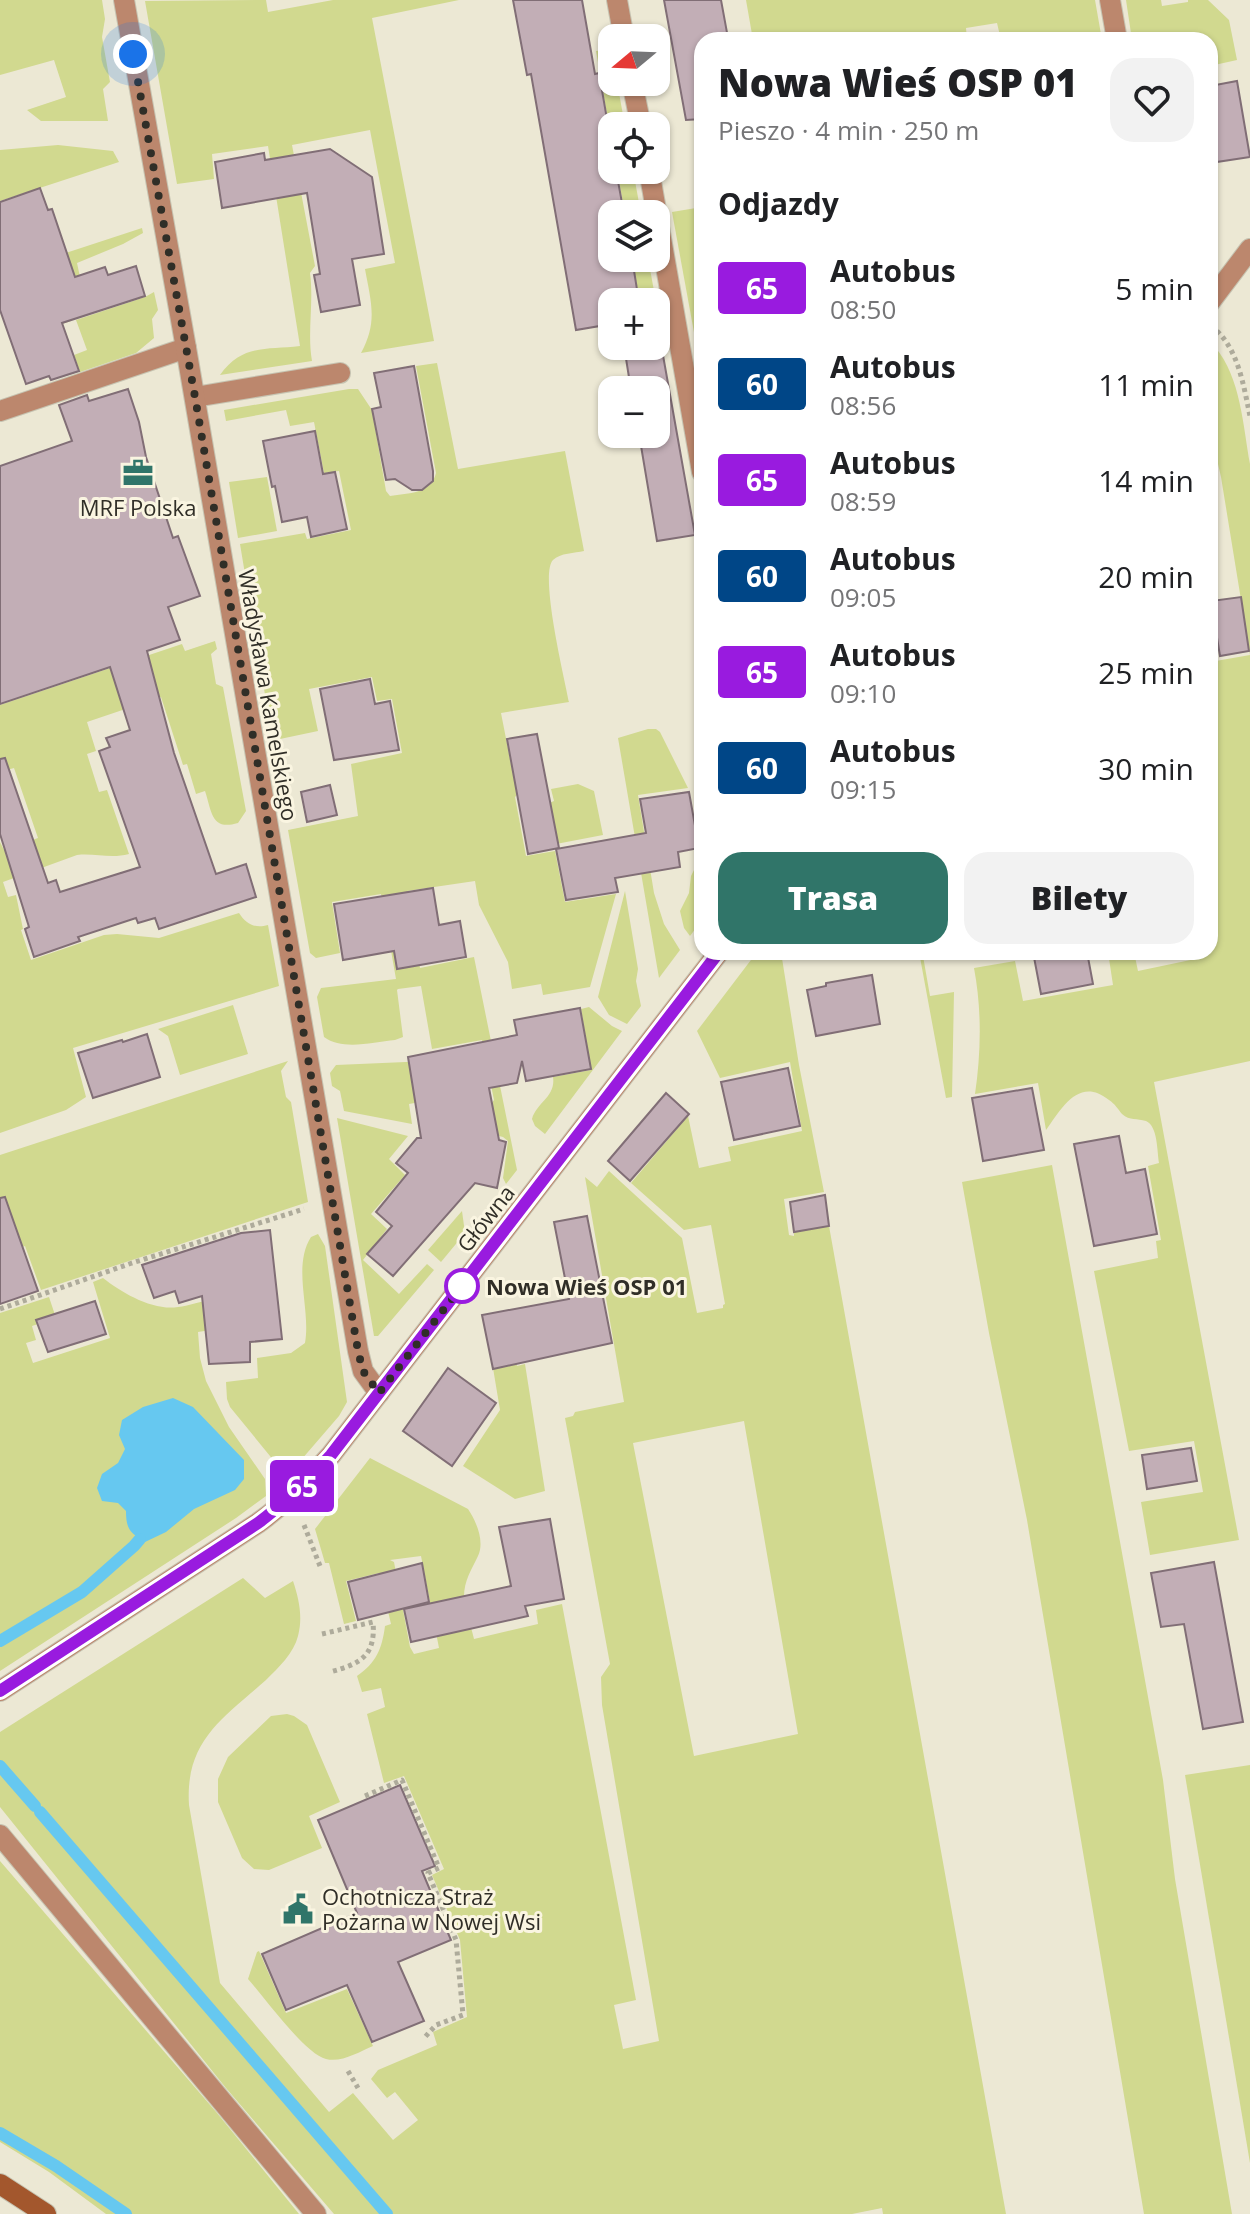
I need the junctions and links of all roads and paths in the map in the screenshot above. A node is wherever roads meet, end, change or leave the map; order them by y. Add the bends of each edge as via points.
1 (124, 0) edge
2 (617, 0) edge
3 (1110, 0) edge
4 (621, 24) edge
5 (1116, 32) edge
6 (651, 184) edge
7 (1250, 249) edge
8 (1218, 291) edge
9 (1218, 332) edge
10 (186, 348) junction
11 (340, 373) dead end
12 (195, 397) junction
13 (0, 411) edge
14 (1250, 416) edge
15 (694, 426) edge
16 (713, 960) edge
17 (332, 1201) junction
18 (0, 1309) edge
19 (379, 1393) junction
20 (302, 1520) dead end
21 (320, 1566) dead end
22 (322, 1634) dead end
23 (330, 1672) dead end
24 (0, 1691) edge
25 (365, 1796) dead end
26 (0, 1835) edge
27 (425, 2037) dead end
28 (348, 2071) dead end
29 (358, 2088) dead end
30 (0, 2184) edge
31 (46, 2214) edge
32 (316, 2214) edge

1 - 10 street, Władysława Kamelskiego
2 - 4 street
3 - 5 street
6 - 15 street
7 - 8 street
9 - 14 path via 1233,353
10 - 12 street, Władysława Kamelskiego
10 - 13 street
11 - 12 street
12 - 17 street, Władysława Kamelskiego
16 - 19 street, Główna
17 - 18 path
17 - 19 street, Władysława Kamelskiego via 358,1351 363,1371
19 - 24 street, Główna via 331,1455 272,1513
20 - 21 path
22 - 23 path via 373,1622 373,1639 361,1661
25 - 27 path via 402,1780 439,1868 428,1873 456,1940 463,2015 436,2025
26 - 32 street
28 - 29 path
30 - 31 main road

